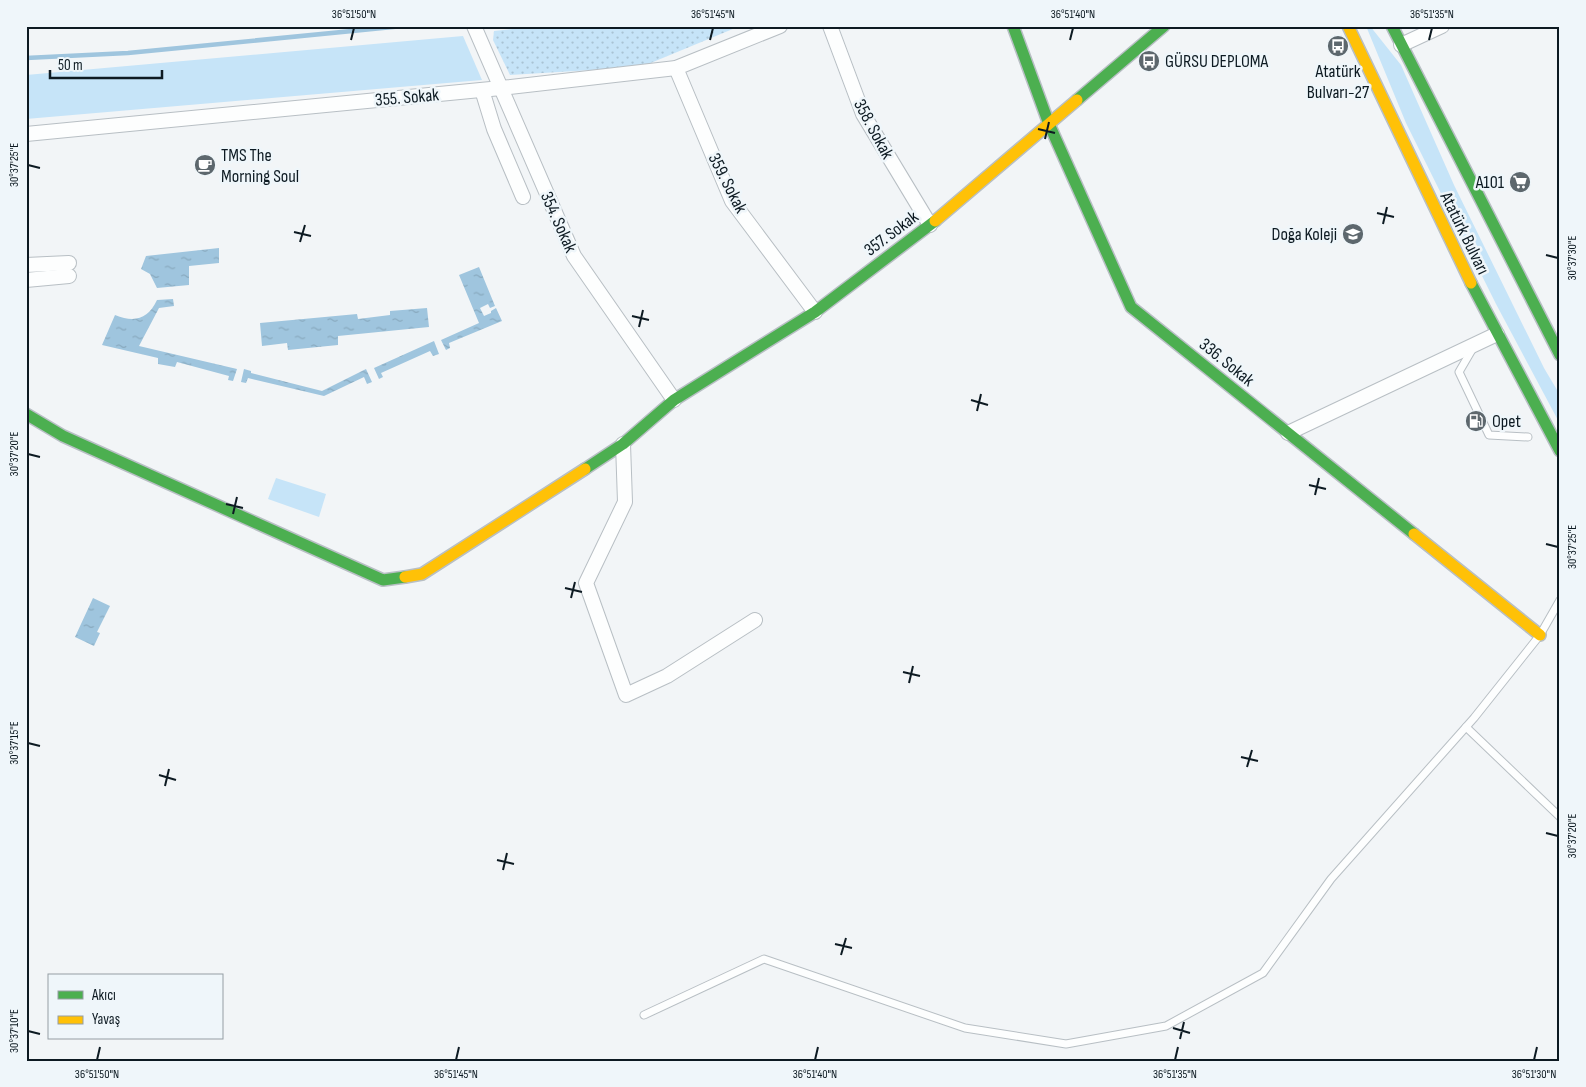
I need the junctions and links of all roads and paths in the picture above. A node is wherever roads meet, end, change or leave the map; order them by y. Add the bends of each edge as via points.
1 (780, 26) edge
2 (830, 26) edge
3 (1013, 26) edge
4 (1164, 26) edge
5 (1348, 26) edge
6 (1384, 26) edge
7 (1392, 26) edge
8 (1442, 26) edge
9 (475, 30) edge
10 (1401, 45) junction
11 (676, 68) junction
12 (501, 88) junction
13 (482, 90) junction
14 (1049, 124) junction
15 (26, 134) edge
16 (523, 197) dead end
17 (930, 225) junction
18 (26, 265) edge
19 (26, 280) edge
20 (815, 312) junction
21 (1497, 334) junction
22 (1474, 345) junction
23 (1560, 355) edge
24 (674, 400) junction
25 (26, 414) edge
26 (1288, 433) junction
27 (1528, 437) dead end
28 (623, 444) junction
29 (1560, 452) edge
30 (1560, 600) edge
31 (756, 620) dead end
32 (1540, 635) junction
33 (1466, 727) junction
34 (1560, 816) edge
35 (644, 1015) dead end

1 - 11 street, 355. Sokak
2 - 17 street, 358. Sokak via 863,114
3 - 14 street, 336. Sokak
4 - 14 street, 357. Sokak
5 - 21 street, Atatürk Bulvarı
6 - 10 street
7 - 10 street, Atatürk Bulvarı
8 - 10 street
9 - 12 street, 354. Sokak
10 - 23 street, Atatürk Bulvarı
11 - 12 street, 355. Sokak
11 - 20 street, 359. Sokak via 732,201
12 - 13 street, 355. Sokak
12 - 24 street, 354. Sokak via 574,256
13 - 15 street, 355. Sokak
13 - 16 street via 494,129
14 - 17 street, 357. Sokak
14 - 26 street, 336. Sokak via 1131,307
17 - 20 street, 357. Sokak
18 - 19 street via 69,269
20 - 24 street, 357. Sokak
21 - 22 street
21 - 29 street, Atatürk Bulvarı
22 - 26 street
22 - 27 lane via 1459,372 1488,435
24 - 28 street, 357. Sokak
25 - 28 street, 357. Sokak via 63,436 383,580 422,574
26 - 32 street, 336. Sokak
28 - 31 street via 625,502 586,582 626,695 668,676
30 - 32 lane
32 - 33 lane
33 - 34 lane
33 - 35 lane via 1331,879 1263,973 1166,1026 1066,1044 965,1028 764,959

